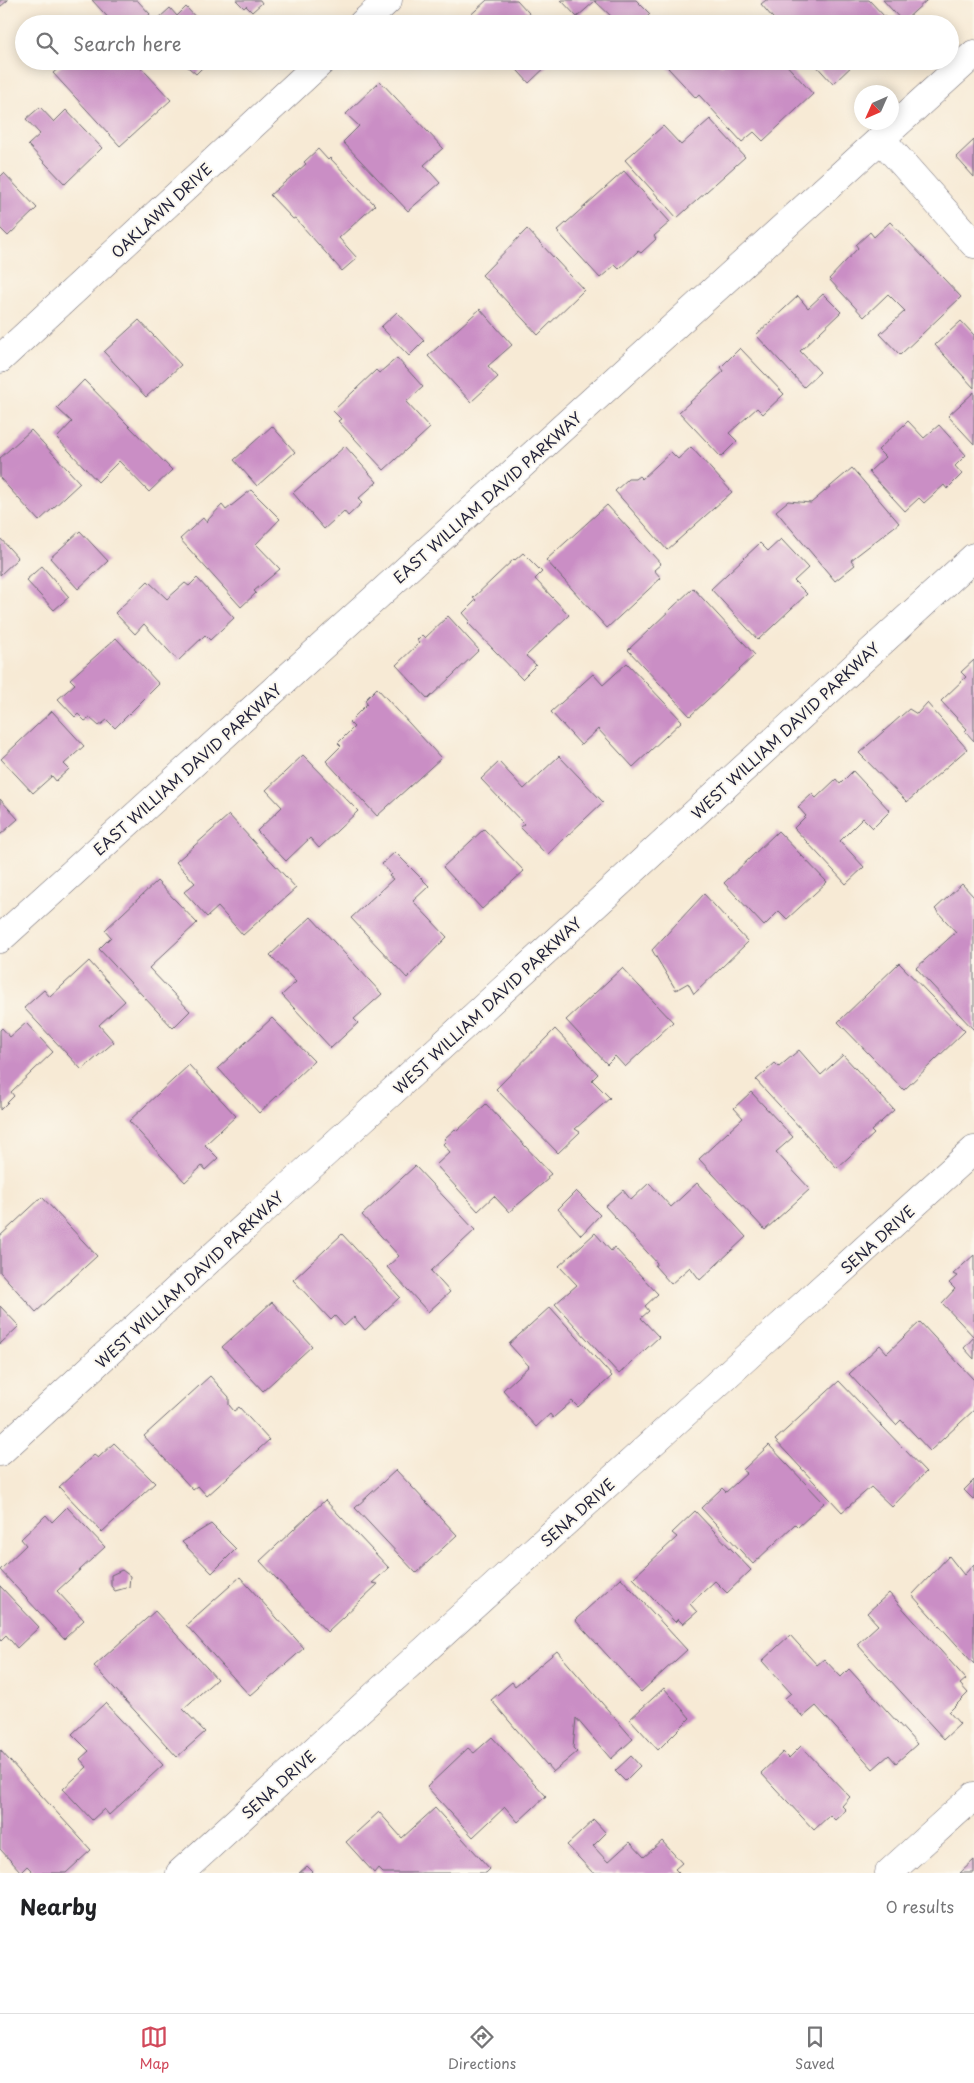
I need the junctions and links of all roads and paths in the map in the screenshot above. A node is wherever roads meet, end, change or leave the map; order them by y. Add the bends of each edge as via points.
1 (388, 0) edge
2 (372, 15) edge
3 (974, 54) edge
4 (959, 68) edge
5 (312, 70) edge
6 (957, 70) edge
7 (881, 140) junction
8 (974, 244) edge
9 (0, 359) edge
10 (974, 557) edge
11 (0, 939) edge
12 (974, 1150) edge
13 (0, 1452) edge
14 (974, 1796) edge
15 (180, 1873) edge
16 (889, 1873) edge

1 - 2 street
3 - 4 street, EAST WILLIAM DAVID PARKWAY
5 - 9 street, OAKLAWN DRIVE
6 - 7 street, EAST WILLIAM DAVID PARKWAY
7 - 8 street
7 - 11 street, EAST WILLIAM DAVID PARKWAY
10 - 13 street, WEST WILLIAM DAVID PARKWAY
12 - 15 street, SENA DRIVE
14 - 16 street

